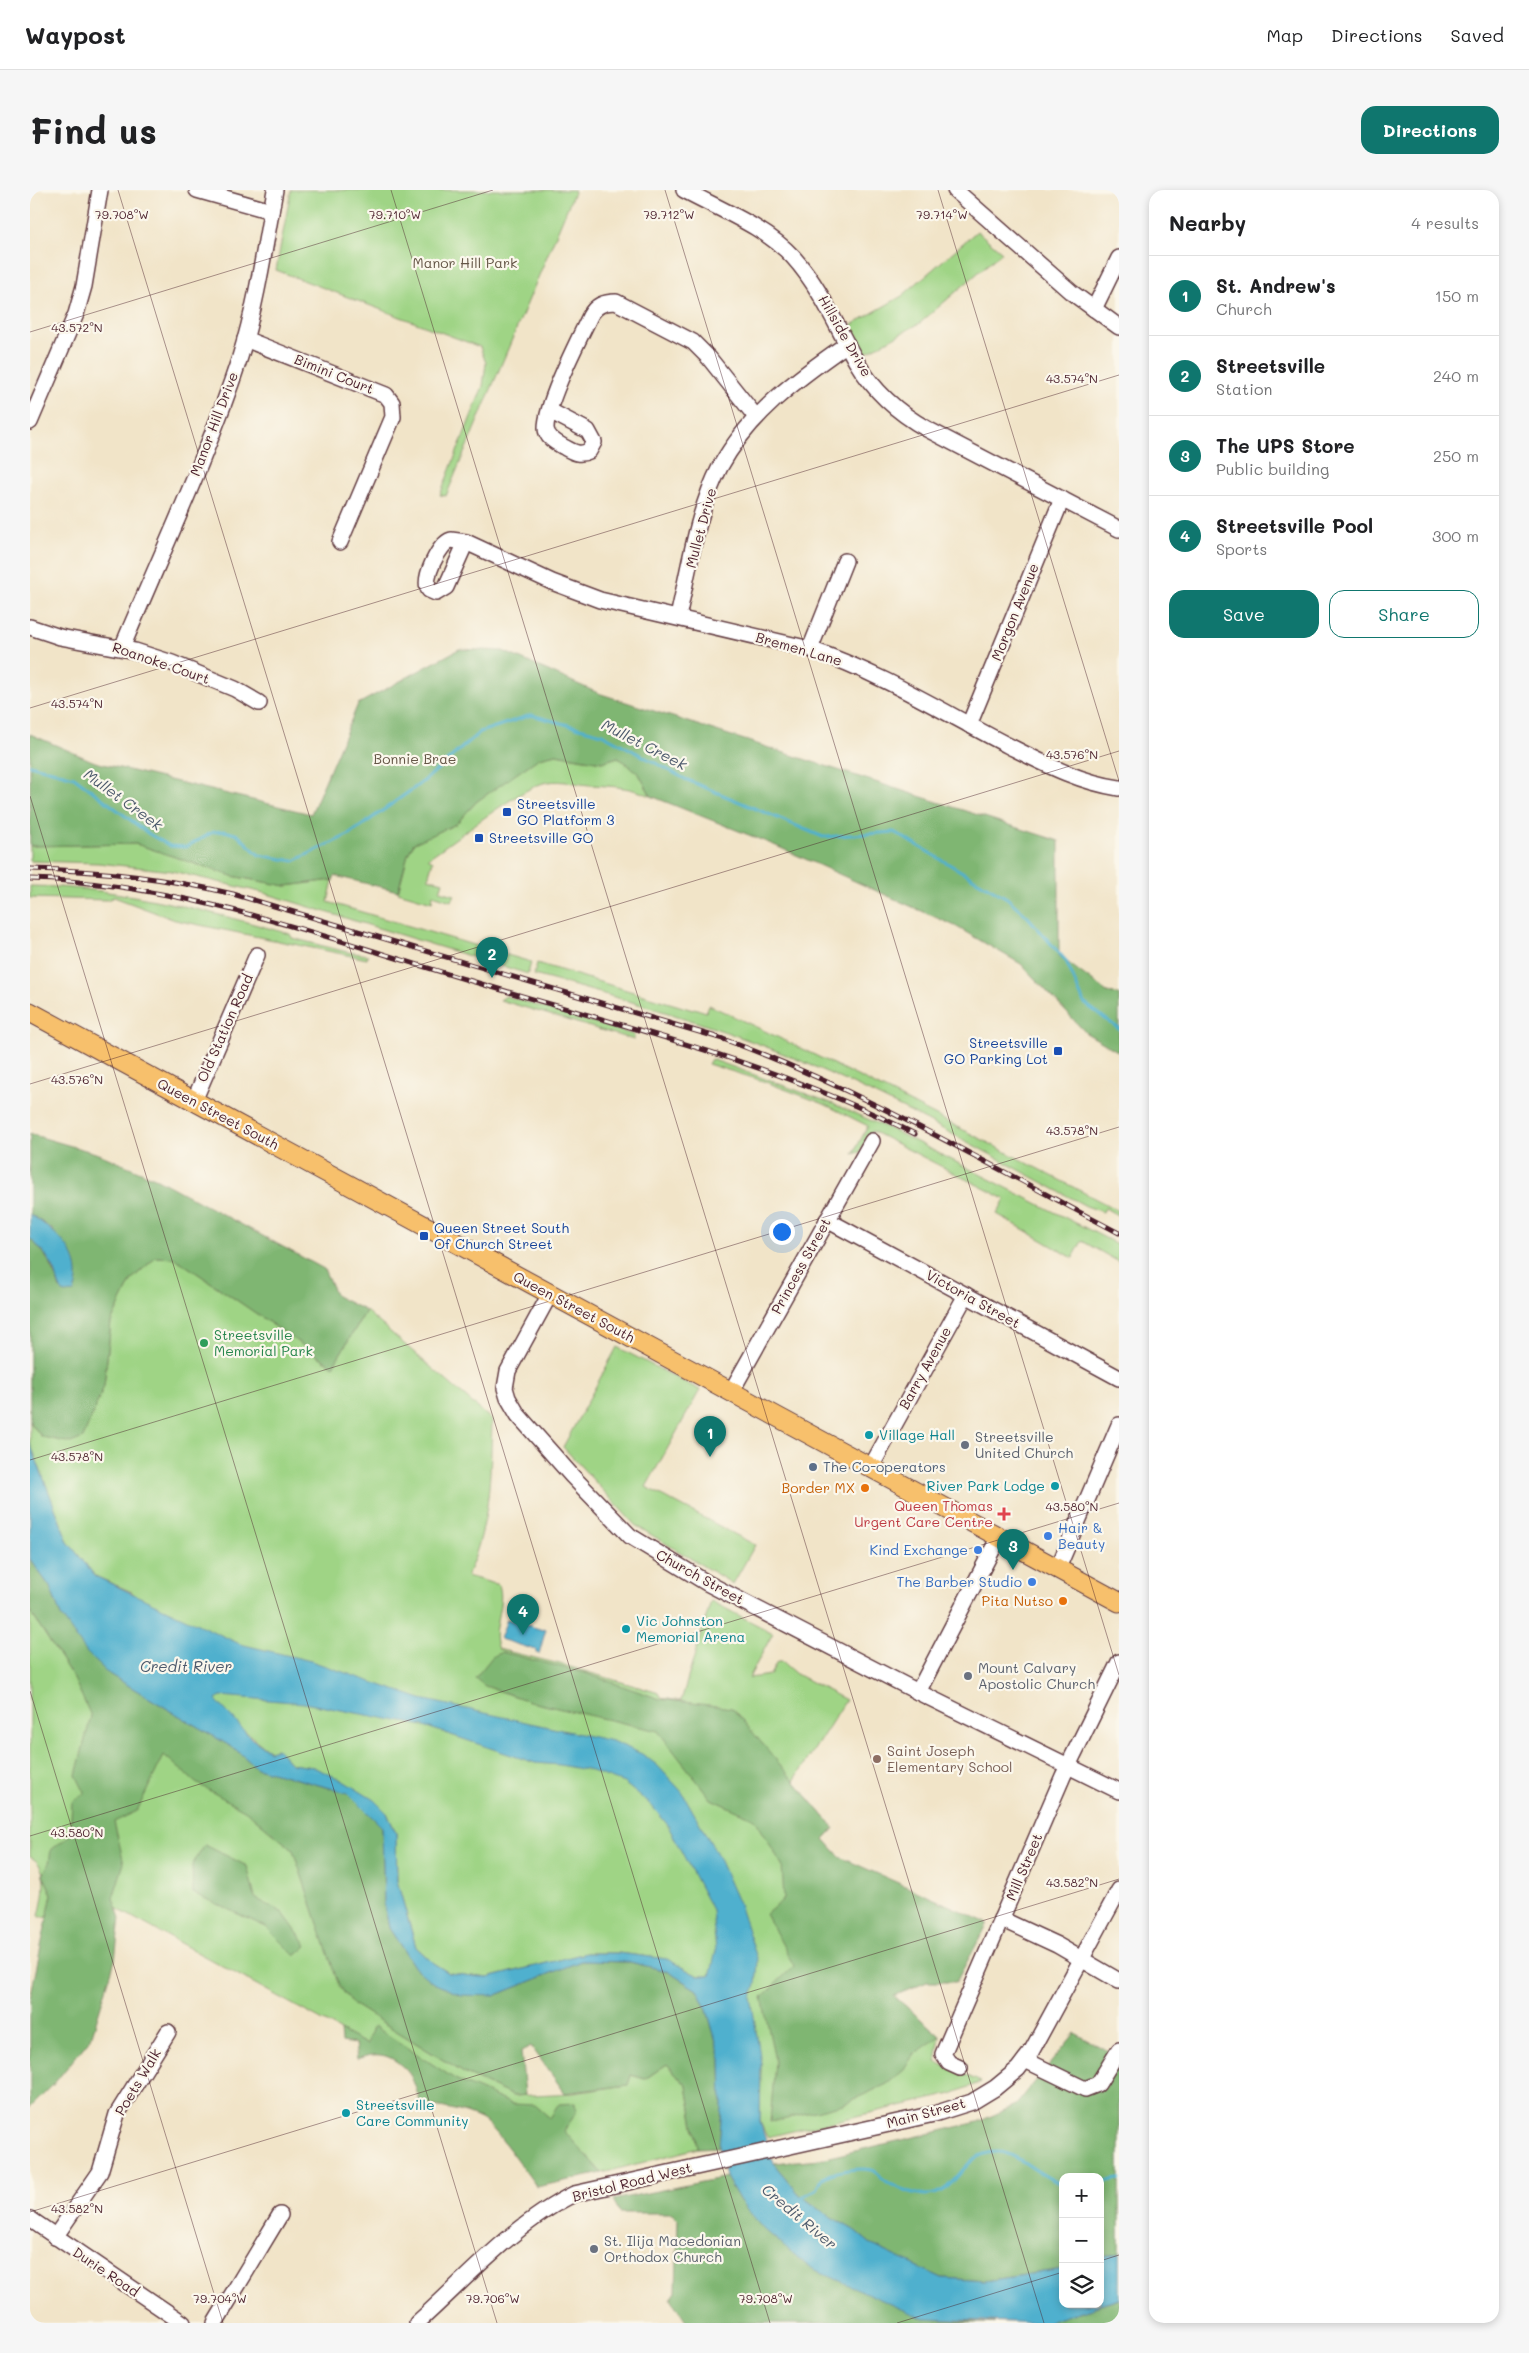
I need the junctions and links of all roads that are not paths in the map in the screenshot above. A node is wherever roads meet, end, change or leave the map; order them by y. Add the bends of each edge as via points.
1 (100, 190) edge
2 (197, 190) edge
3 (275, 190) edge
4 (684, 190) edge
5 (955, 190) edge
6 (271, 211) junction
7 (1119, 258) edge
8 (1094, 309) junction
9 (1119, 327) edge
10 (245, 339) junction
11 (847, 344) junction
12 (550, 411) dead end
13 (756, 417) junction
14 (30, 422) edge
15 (1062, 499) junction
16 (1119, 529) edge
17 (340, 542) dead end
18 (466, 542) dead end
19 (845, 561) dead end
20 (678, 617) junction
21 (30, 627) edge
22 (122, 648) junction
23 (810, 649) junction
24 (259, 703) dead end
25 (969, 725) junction
26 (1119, 788) edge
27 (257, 955) dead end
28 (30, 1012) edge
29 (194, 1101) junction
30 (872, 1141) dead end
31 (827, 1220) junction
32 (550, 1294) junction
33 (966, 1295) junction
34 (1119, 1378) edge
35 (731, 1392) junction
36 (1119, 1425) edge
37 (871, 1467) junction
38 (999, 1537) junction
39 (1058, 1568) junction
40 (1119, 1602) edge
41 (1119, 1662) edge
42 (918, 1692) junction
43 (1068, 1764) junction
44 (1119, 1791) edge
45 (1119, 1890) edge
46 (1001, 1919) junction
47 (1082, 1960) junction
48 (1119, 1981) edge
49 (168, 2032) dead end
50 (1119, 2050) edge
51 (1025, 2060) junction
52 (960, 2068) dead end
53 (713, 2162) joint
54 (280, 2215) dead end
55 (30, 2219) edge
56 (55, 2237) junction
57 (162, 2318) edge
58 (183, 2323) edge
59 (215, 2323) edge
60 (417, 2323) edge

1 - 14 street via 84,286 76,314
2 - 6 street
3 - 6 street, Manor Hill Drive
4 - 11 street, Hillside Drive via 760,231 792,256 818,291
5 - 8 street
6 - 10 street, Manor Hill Drive
7 - 8 street
8 - 9 street
10 - 17 street, Bimini Court via 386,395 392,403 393,417
10 - 22 street, Manor Hill Drive via 223,406
11 - 13 street, Mullet Drive via 774,398
11 - 15 street, Hillside Drive via 871,381 905,416
12 - 13 street via 590,316 598,306 616,302 693,342
13 - 20 street, Mullet Drive via 729,452 711,487
15 - 16 street, Hillside Drive
15 - 25 street, Morgon Avenue
18 - 20 street, Bremen Lane via 577,592 630,608
19 - 23 street
20 - 23 street, Bremen Lane
21 - 22 street, Roanoke Court via 60,637
22 - 24 street, Roanoke Court via 172,664 234,689
23 - 25 street, Bremen Lane via 874,674
25 - 26 street, Bremen Lane via 1080,779
27 - 29 street, Old Station Road
28 - 29 main road, Queen Street South
29 - 32 main road, Queen Street South
30 - 31 street, Princess Street
31 - 33 street, Victoria Street
31 - 35 street, Princess Street
32 - 35 main road, Queen Street South
32 - 42 street, Church Street via 508,1371 505,1388 512,1408 572,1476 634,1539 707,1583
33 - 34 street, Victoria Street
33 - 37 street, Barry Avenue
35 - 37 main road, Queen Street South
36 - 39 street
37 - 38 main road, Queen Street South
38 - 39 main road, Queen Street South
38 - 42 street
39 - 40 main road, Queen Street South
41 - 43 street, Mill Street
42 - 43 street, Church Street
43 - 44 street, Church Street
43 - 46 street, Mill Street
45 - 47 street, Main Street
46 - 47 street
46 - 52 street, Mill Street via 943,2054 949,2063
47 - 48 street
47 - 51 street, Main Street
49 - 56 street, Poets Walk via 117,2114 100,2172
50 - 51 street via 1098,2084 1085,2089
51 - 53 street, Main Street via 1008,2079 958,2108
53 - 60 street, Bristol Road West via 574,2194 556,2203 509,2238
54 - 59 street
55 - 56 street, Durie Road
56 - 57 street, Durie Road
57 - 58 street, Durie Road

